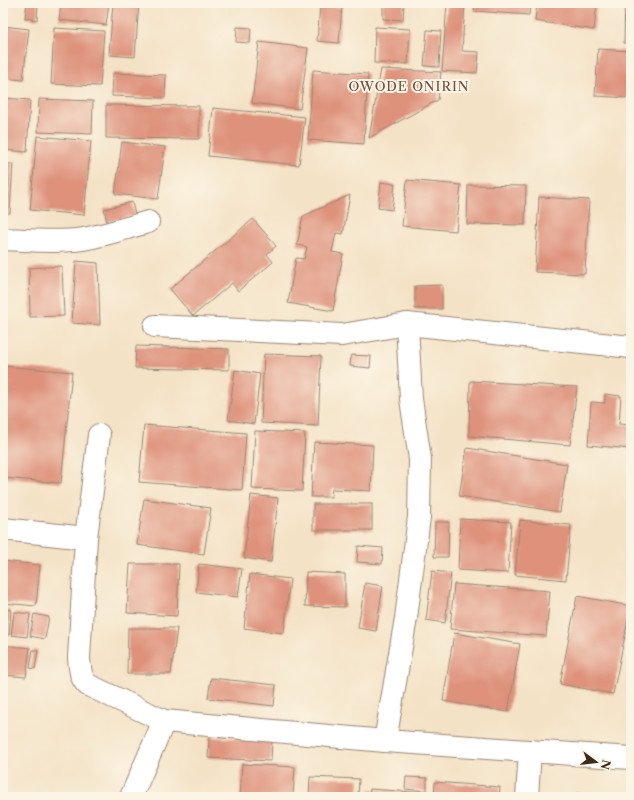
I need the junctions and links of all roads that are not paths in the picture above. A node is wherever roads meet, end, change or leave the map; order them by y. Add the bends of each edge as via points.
1 (148, 222) dead end
2 (3, 239) edge
3 (407, 324) junction
4 (155, 326) dead end
5 (631, 347) edge
6 (99, 435) dead end
7 (3, 528) edge
8 (86, 538) junction
9 (164, 721) junction
10 (385, 741) junction
11 (530, 751) junction
12 (631, 758) edge
13 (131, 797) edge
14 (527, 797) edge

1 - 2 street via 81,239
3 - 4 street via 342,335
3 - 5 street
3 - 10 street via 411,399 420,459 419,517 406,618
6 - 8 street
7 - 8 street
8 - 9 street via 78,658 84,682
9 - 10 street
9 - 13 street
10 - 11 street
11 - 12 street
11 - 14 street

